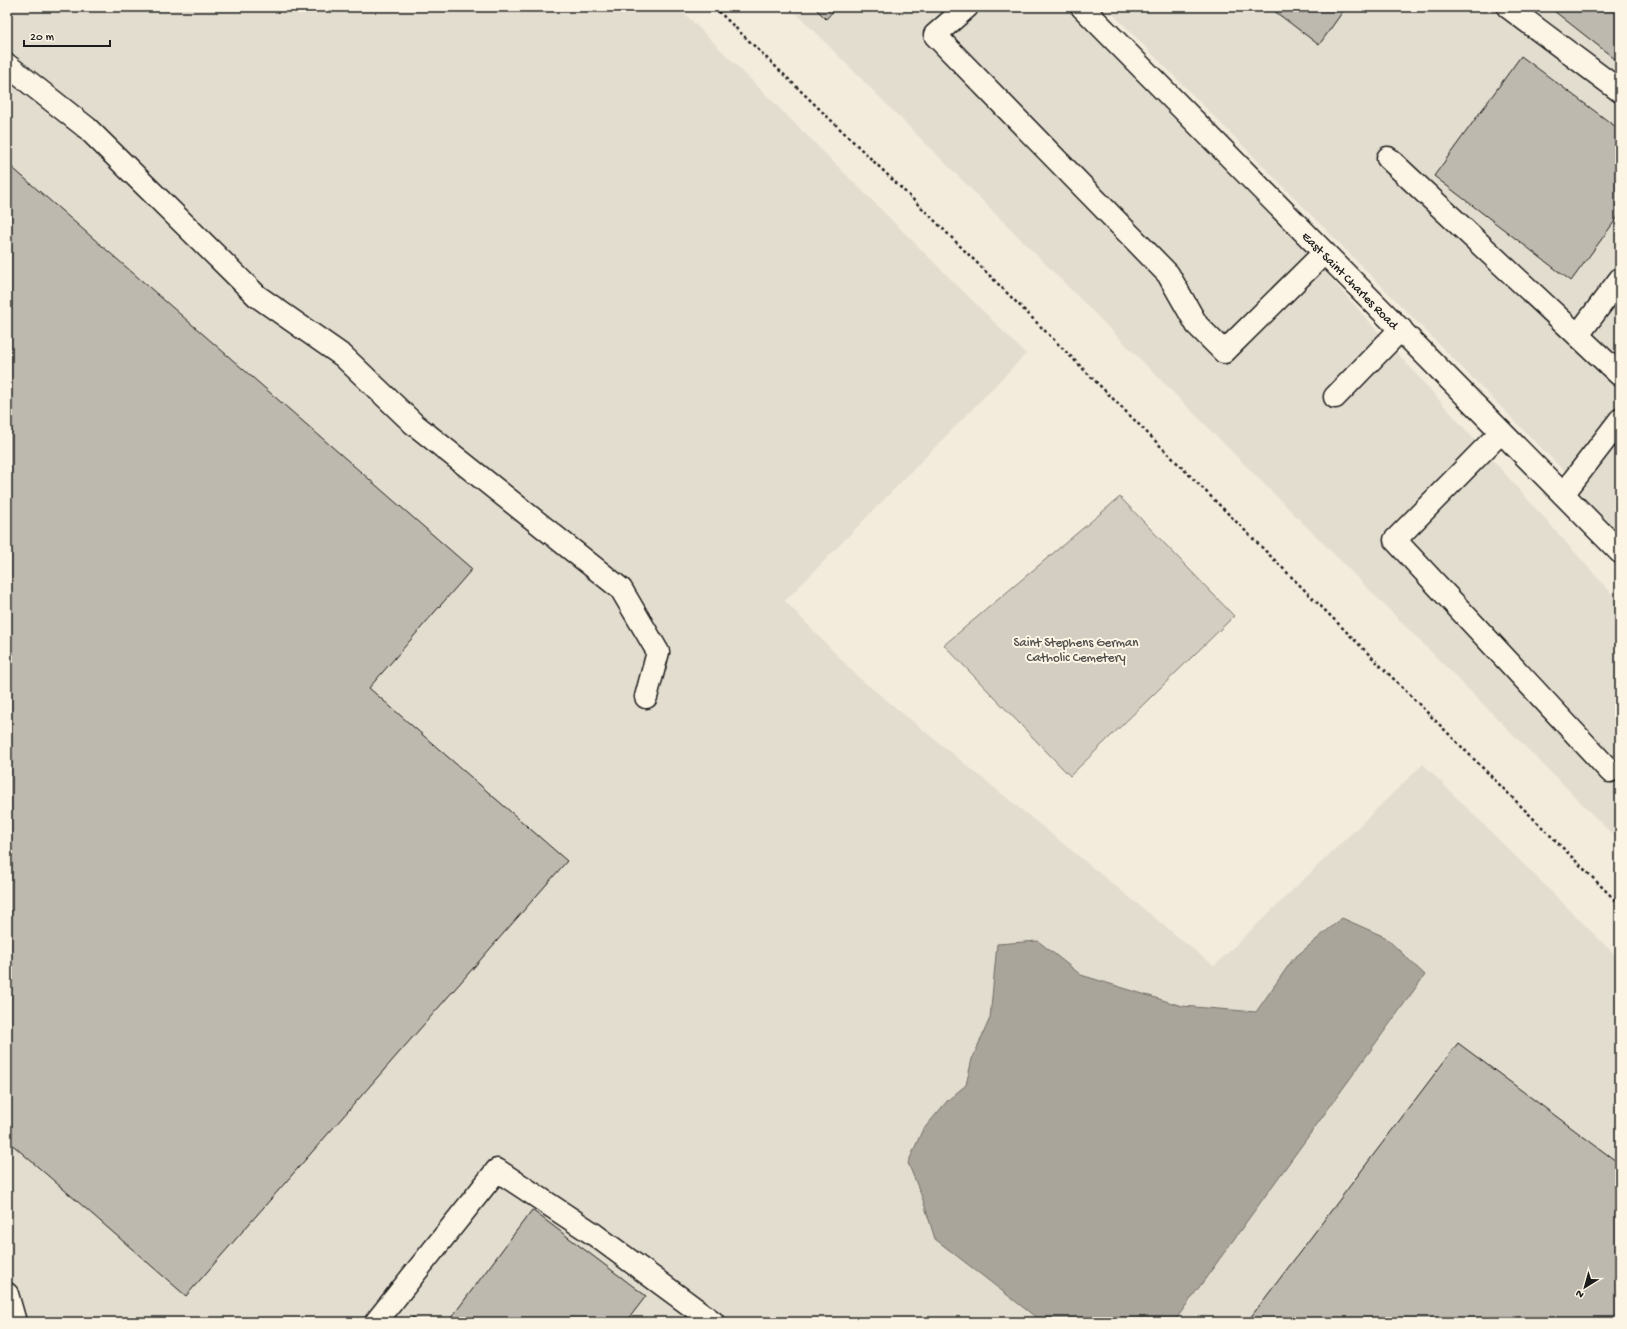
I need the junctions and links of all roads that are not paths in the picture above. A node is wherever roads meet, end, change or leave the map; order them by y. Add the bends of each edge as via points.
1 (967, 7) edge
2 (1082, 7) edge
3 (1508, 7) edge
4 (7, 65) edge
5 (1620, 91) edge
6 (1388, 158) dead end
7 (1324, 253) junction
8 (1620, 279) edge
9 (1401, 330) junction
10 (1578, 335) junction
11 (1620, 375) edge
12 (1335, 397) dead end
13 (1620, 420) edge
14 (1502, 432) junction
15 (1563, 494) junction
16 (1620, 552) edge
17 (646, 697) dead end
18 (1610, 771) dead end
19 (7, 1294) edge
20 (15, 1322) edge
21 (376, 1322) edge
22 (713, 1322) edge

1 - 7 street via 935,35 1168,274 1197,325 1224,352
2 - 7 street, East Saint Charles Road
3 - 5 street
4 - 17 street via 87,128 256,296 343,356 414,424 621,589 658,652
6 - 10 street
7 - 9 street, East Saint Charles Road
8 - 10 street
9 - 12 street
9 - 14 street, East Saint Charles Road
10 - 11 street
13 - 15 street
14 - 15 street, East Saint Charles Road
14 - 18 street via 1395,540
15 - 16 street, East Saint Charles Road
19 - 20 street
21 - 22 street via 497,1170 595,1235

